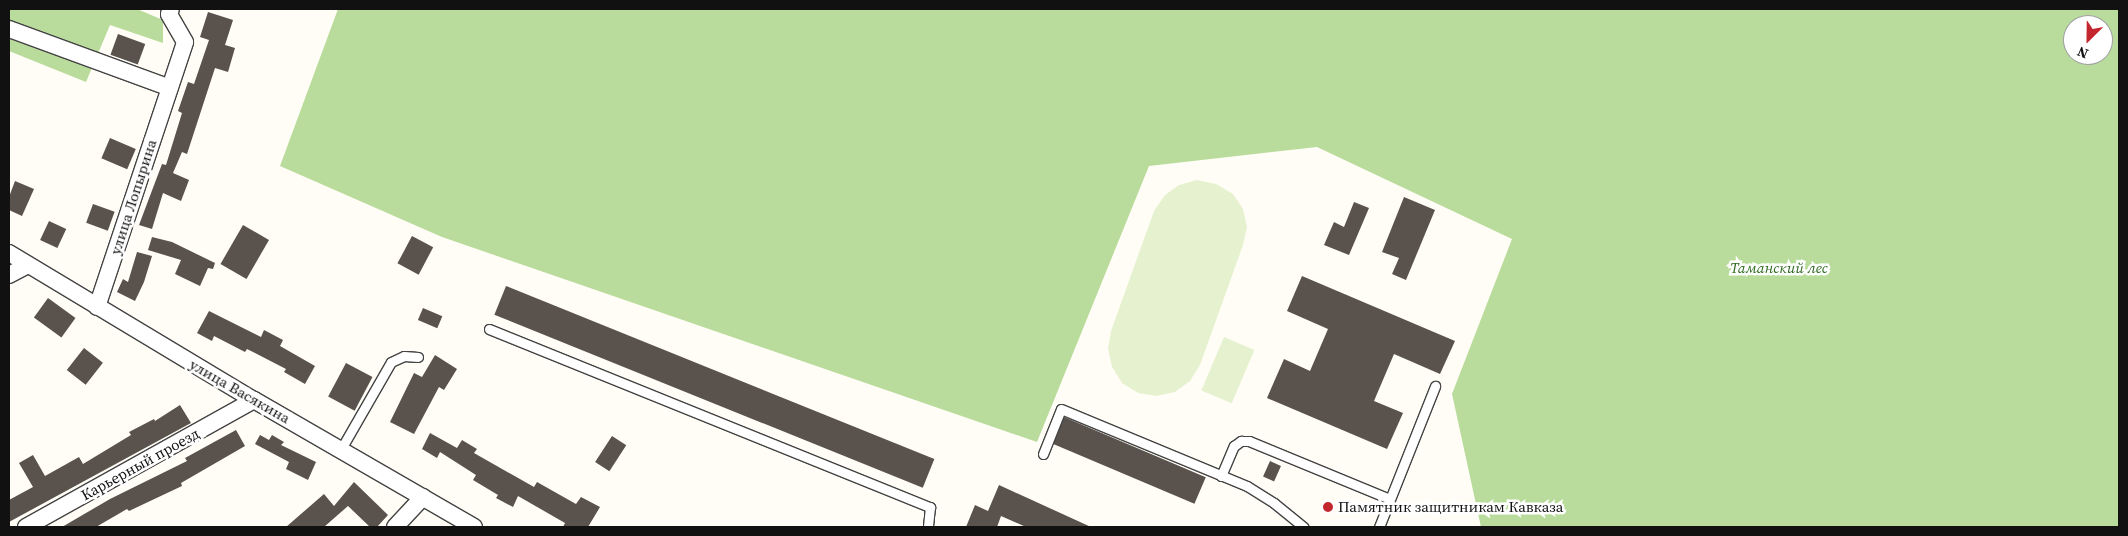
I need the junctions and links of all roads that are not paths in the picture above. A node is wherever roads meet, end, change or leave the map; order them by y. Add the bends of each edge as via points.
1 (167, 10) edge
2 (9, 29) edge
3 (170, 88) junction
4 (9, 253) edge
5 (28, 265) junction
6 (9, 275) edge
7 (97, 306) junction
8 (490, 329) dead end
9 (418, 357) dead end
10 (1435, 386) dead end
11 (254, 400) junction
12 (341, 449) junction
13 (1043, 454) dead end
14 (1221, 476) junction
15 (423, 497) junction
16 (1390, 500) junction
17 (26, 527) edge
18 (395, 527) edge
19 (474, 527) edge
20 (928, 527) edge
21 (1304, 527) edge
22 (1379, 527) edge

1 - 3 street, улица Лопырина via 185,42
2 - 3 street
3 - 7 street, улица Лопырина
4 - 5 street, улица Васякина
5 - 6 street
5 - 7 street, улица Васякина
7 - 11 street, улица Васякина
8 - 20 lane via 930,507
9 - 12 lane via 404,356 391,362
10 - 16 lane
11 - 12 street, улица Васякина
11 - 17 street, Карьерный проезд
12 - 15 street, улица Васякина
13 - 14 lane via 1061,409
14 - 16 lane via 1234,446 1241,441 1249,441
14 - 21 lane via 1247,486
15 - 18 street
15 - 19 street, улица Васякина
16 - 22 lane

